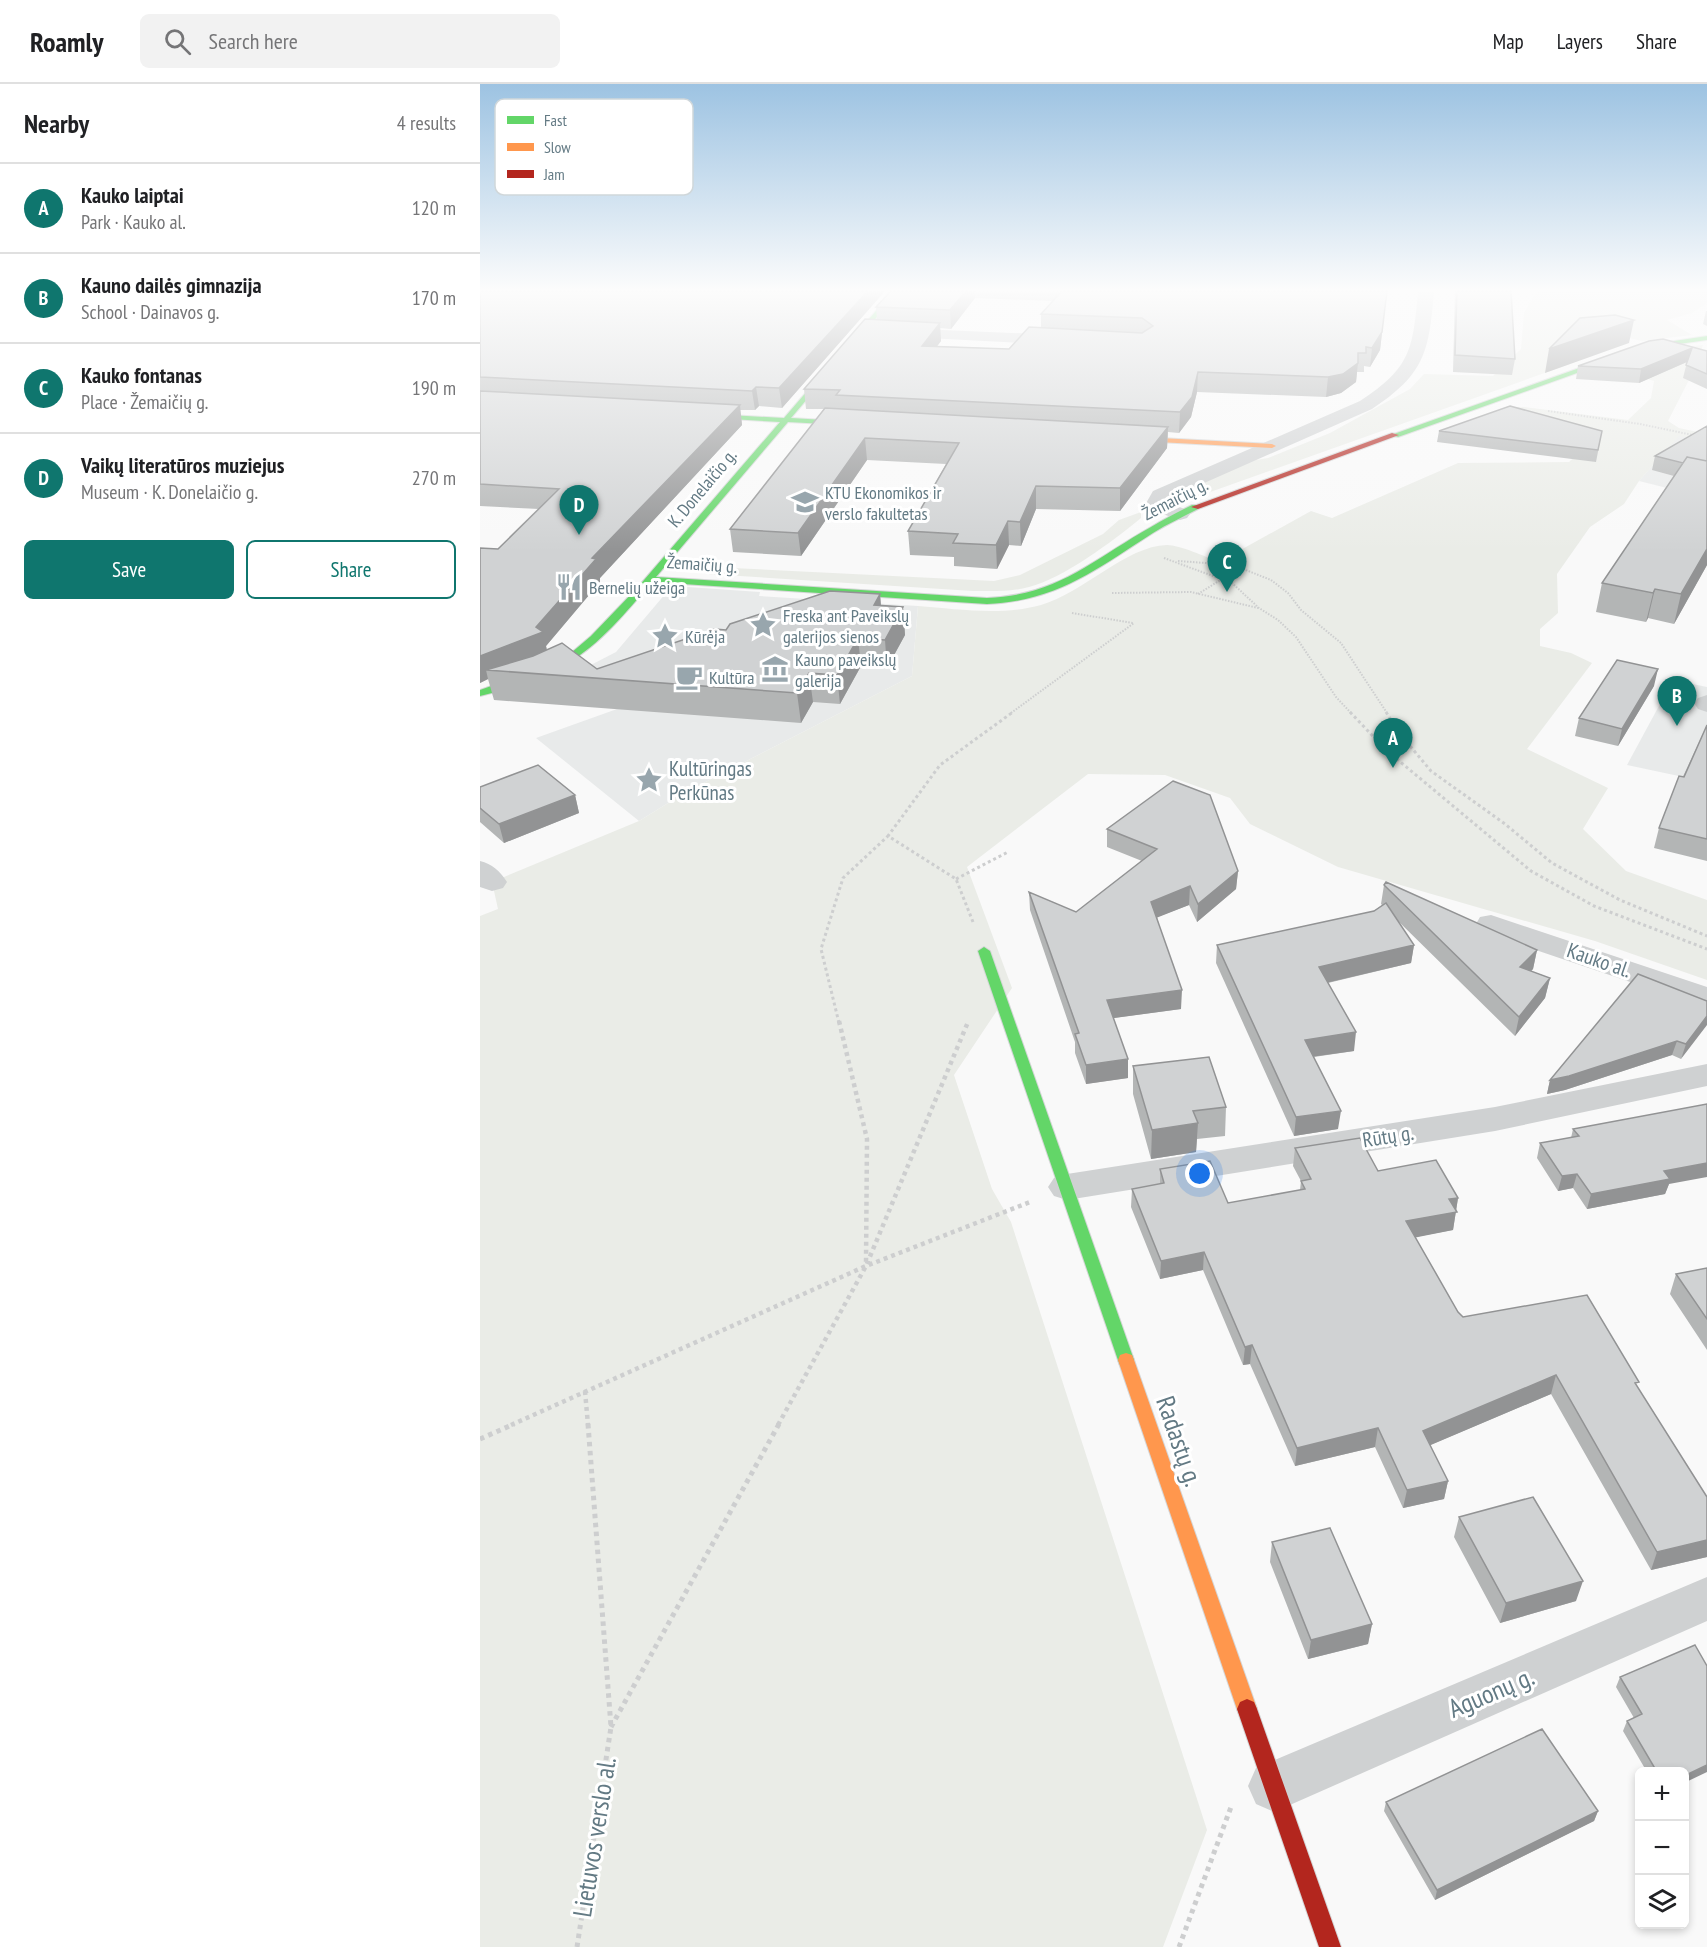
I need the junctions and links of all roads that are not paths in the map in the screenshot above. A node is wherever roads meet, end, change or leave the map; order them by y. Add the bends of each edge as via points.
1 (820, 378) edge
2 (1402, 378) edge
3 (1555, 378) edge
4 (687, 414) edge
5 (784, 420) junction
6 (874, 424) edge
7 (1106, 437) edge
8 (1272, 446) junction
9 (1180, 514) junction
10 (650, 579) junction
11 (480, 693) edge
12 (1491, 924) dead end
13 (984, 951) road end
14 (1707, 998) edge
15 (1707, 1075) edge
16 (1067, 1187) junction
17 (1707, 1598) edge
18 (1274, 1786) junction
19 (1330, 1947) edge

1 - 5 street, K. Donelaičio g.
2 - 8 street via 1366,405
3 - 9 street, Žemaičių g. via 1218,497
4 - 5 street
5 - 6 street
5 - 10 street, K. Donelaičio g.
7 - 8 street
8 - 9 street via 1160,495 1155,505
9 - 10 street, Žemaičių g. via 1063,586 1020,598 987,601
10 - 11 street, K. Donelaičio g. via 601,632 571,657
12 - 14 street, Kauko al.
13 - 16 street, Radastų g.
15 - 16 street, Rūtų g. via 1495,1119
16 - 18 street, Radastų g.
17 - 18 street, Aguonų g.
18 - 19 street, Radastų g.

